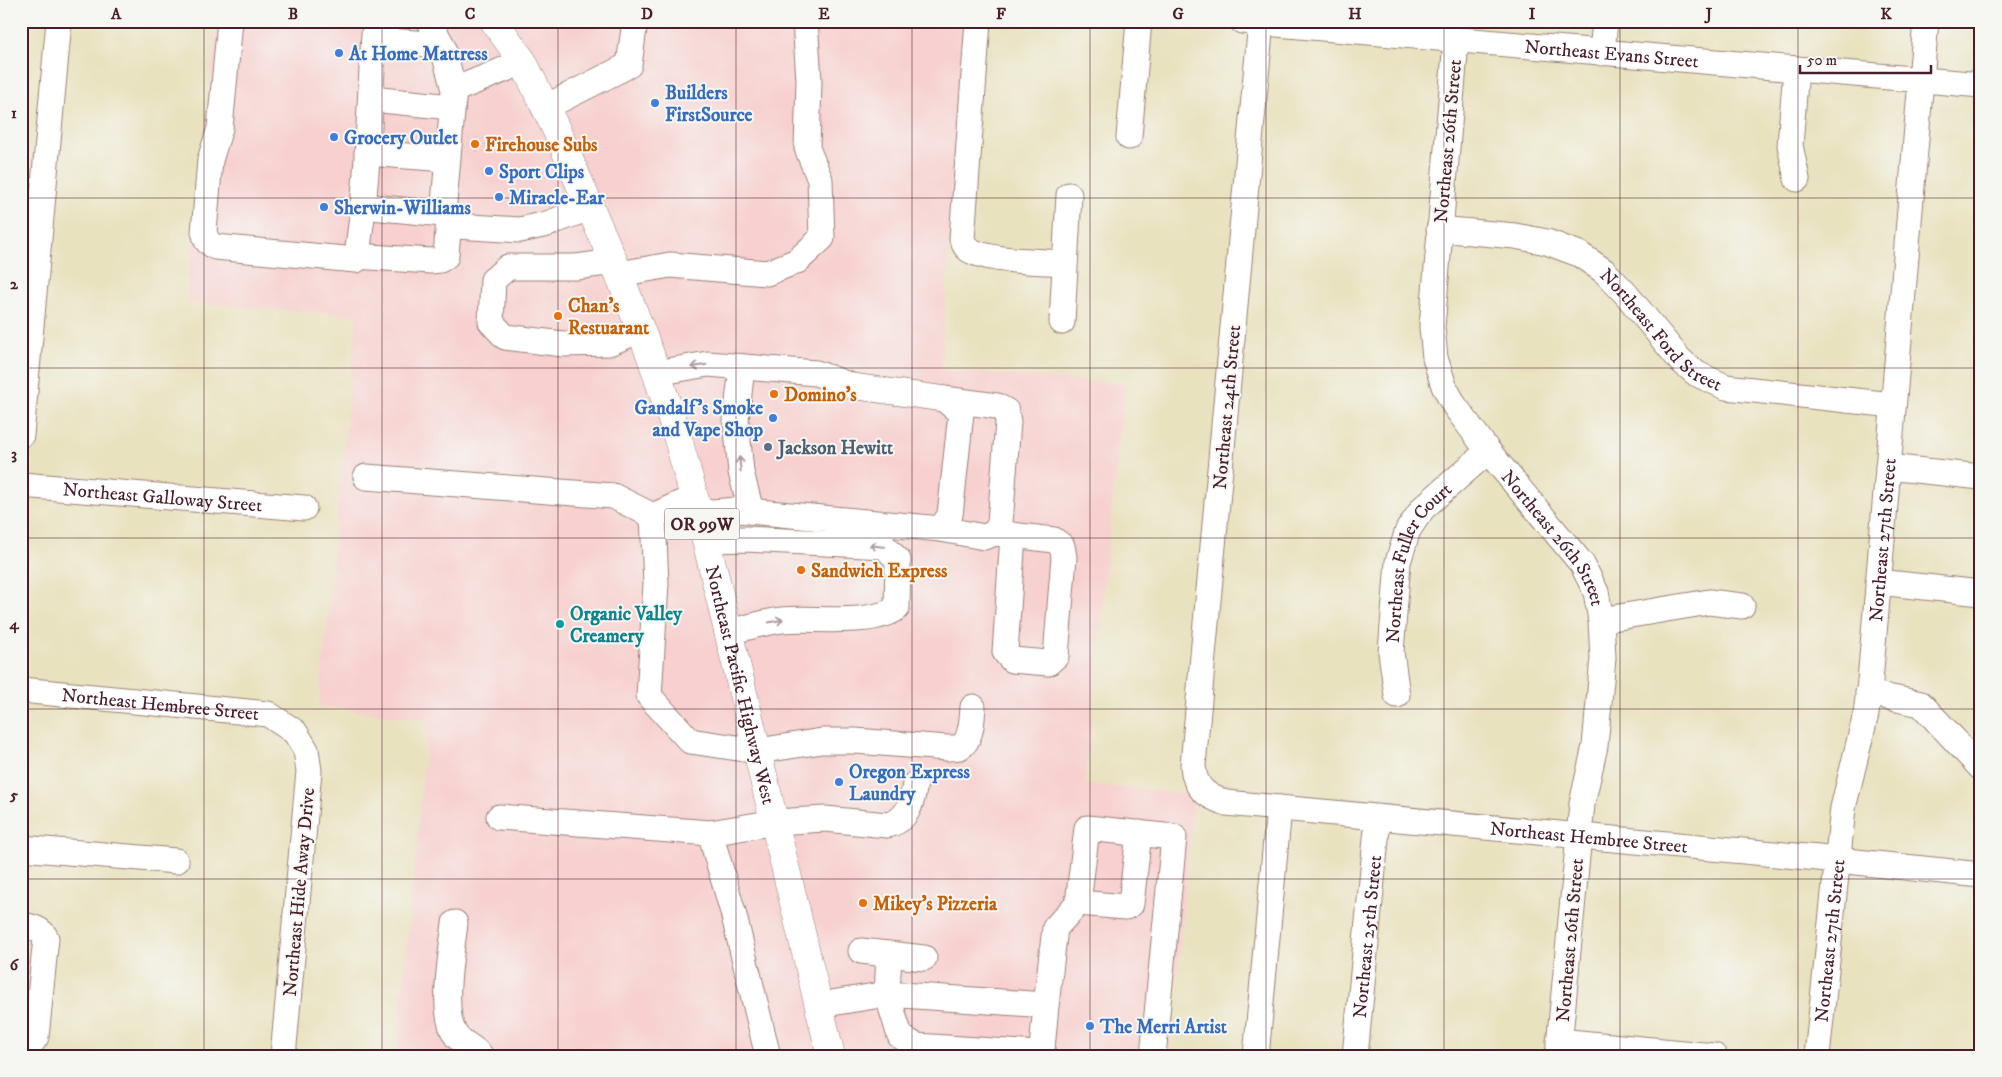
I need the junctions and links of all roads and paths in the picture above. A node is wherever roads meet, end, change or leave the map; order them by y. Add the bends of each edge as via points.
1 (59, 21) edge
2 (230, 21) edge
3 (429, 21) edge
4 (494, 21) edge
5 (635, 21) edge
6 (805, 21) edge
7 (978, 21) edge
8 (1139, 21) edge
9 (1605, 21) edge
10 (1926, 21) edge
11 (1255, 22) edge
12 (374, 30) edge
13 (1456, 41) junction
14 (442, 45) junction
15 (1602, 53) junction
16 (523, 62) junction
17 (1796, 69) junction
18 (1921, 80) junction
19 (1981, 85) edge
20 (371, 99) junction
21 (453, 99) junction
22 (544, 108) junction
23 (1129, 137) dead end
24 (367, 153) junction
25 (447, 159) junction
26 (1797, 180) dead end
27 (32, 193) edge
28 (1069, 194) dead end
29 (362, 206) junction
30 (589, 208) junction
31 (446, 217) junction
32 (1439, 229) junction
33 (356, 256) junction
34 (1065, 262) junction
35 (617, 268) junction
36 (1062, 322) dead end
37 (641, 330) junction
38 (742, 367) junction
39 (656, 373) junction
40 (944, 399) junction
41 (1893, 405) junction
42 (21, 435) edge
43 (1488, 451) junction
44 (1888, 467) junction
45 (366, 476) dead end
46 (1981, 477) edge
47 (21, 485) edge
48 (696, 505) junction
49 (304, 508) dead end
50 (750, 511) junction
51 (653, 516) junction
52 (941, 529) junction
53 (1004, 535) junction
54 (706, 540) junction
55 (1878, 582) junction
56 (1981, 593) edge
57 (1742, 606) dead end
58 (1601, 620) junction
59 (729, 632) junction
60 (21, 690) edge
61 (1868, 693) junction
62 (1397, 695) dead end
63 (973, 707) dead end
64 (295, 732) joint
65 (758, 751) junction
66 (1981, 768) edge
67 (915, 784) dead end
68 (1202, 790) joint
69 (1279, 808) junction
70 (498, 817) dead end
71 (1378, 818) junction
72 (775, 822) junction
73 (710, 833) junction
74 (1138, 833) junction
75 (1579, 836) junction
76 (21, 848) edge
77 (1838, 861) junction
78 (176, 862) dead end
79 (1981, 876) edge
80 (1078, 902) junction
81 (455, 924) dead end
82 (21, 925) edge
83 (861, 951) dead end
84 (888, 954) junction
85 (924, 958) dead end
86 (886, 994) junction
87 (819, 1005) junction
88 (1046, 1006) junction
89 (21, 1046) edge
90 (1559, 1049) edge
91 (993, 1053) edge
92 (283, 1056) edge
93 (481, 1056) edge
94 (768, 1056) edge
95 (831, 1056) edge
96 (1153, 1056) edge
97 (1256, 1056) edge
98 (1355, 1056) edge
99 (1714, 1056) edge
100 (1817, 1056) edge

1 - 27 street
2 - 33 street via 220,128 210,160 204,232 207,242 215,247 356,260
3 - 14 street
4 - 16 highway, Northeast Pacific Highway West / OR 99W
5 - 22 street via 629,65
6 - 35 street via 809,80 807,148 820,180 822,238 797,261 767,273 670,265
7 - 34 street via 962,239 966,248 996,258
8 - 23 street
9 - 15 street
10 - 18 street, Northeast 27th Street
11 - 13 street, Northeast Evans Street
11 - 68 street, Northeast 24th Street via 1193,765 1194,777
12 - 14 street
12 - 20 street
13 - 15 street, Northeast Evans Street
13 - 32 street, Northeast 26th Street
14 - 21 street
15 - 17 street, Northeast Evans Street
16 - 21 street
16 - 22 highway, Northeast Pacific Highway West / OR 99W
17 - 18 street, Northeast Evans Street
17 - 26 street via 1790,145
18 - 19 street, Northeast Evans Street
18 - 41 street, Northeast 27th Street
20 - 21 street
20 - 24 street
21 - 25 street
22 - 30 highway, Northeast Pacific Highway West / OR 99W
24 - 25 street
24 - 29 street
25 - 31 street
27 - 42 street
28 - 34 street
29 - 31 street
29 - 33 street
30 - 31 street via 520,230 456,226
30 - 35 highway, Northeast Pacific Highway West / OR 99W
31 - 33 street via 446,256 440,260
32 - 41 street, Northeast Ford Street via 1515,236 1547,242 1579,254 1604,271 1626,294 1680,360 1698,374 1726,387
32 - 43 street, Northeast 26th Street via 1432,327 1435,358 1454,405
34 - 36 street
35 - 37 highway, Northeast Pacific Highway West / OR 99W
35 - 37 street via 508,267 493,280 491,322 505,337 562,344 609,343
37 - 39 highway, Northeast Pacific Highway West / OR 99W
38 -> 39 street via 708,364
38 - 40 street via 816,373 852,386
50 -> 38 street via 741,472 736,420
39 - 48 highway, Northeast Pacific Highway West / OR 99W
40 - 52 street via 961,413 950,515
40 - 53 street via 996,406 1006,411 1008,422 1000,523
41 - 44 street, Northeast 27th Street
43 - 58 street, Northeast 26th Street via 1582,564 1596,592
43 - 62 street, Northeast Fuller Court via 1423,508 1408,530 1398,562 1390,652
44 - 46 street
44 - 55 street, Northeast 27th Street
45 - 51 street via 613,496
47 - 49 street, Northeast Galloway Street
48 - 50 street
48 - 51 street
48 - 54 highway, Northeast Pacific Highway West / OR 99W
50 - 52 street
51 - 65 street via 656,584 649,696 690,741
52 - 53 street via 984,537
53 - 53 street via 1054,540 1062,546 1064,557 1056,656 1048,662 1012,660 1005,652
54 - 59 highway, Northeast Pacific Highway West / OR 99W
59 -> 54 street via 781,620 866,618 889,614 897,608 898,560 884,546
55 - 56 street
55 - 61 street, Northeast 27th Street
57 - 58 street via 1709,602
58 - 75 street, Northeast 26th Street via 1603,658 1595,746 1582,804
59 - 65 highway, Northeast Pacific Highway West / OR 99W
60 - 64 street, Northeast Hembree Street via 268,714
61 - 66 street via 1921,704
61 - 77 street, Northeast 27th Street via 1843,808
63 - 65 street via 970,730 960,747 822,741
64 - 92 street, Northeast Hide Away Drive via 306,750 309,771
65 - 72 highway, Northeast Pacific Highway West / OR 99W
67 - 72 street via 908,810 895,824 825,819
68 - 69 street, Northeast Hembree Street via 1226,804
69 - 71 street, Northeast Hembree Street
69 - 97 street
70 - 73 street
71 - 75 street, Northeast Hembree Street
71 - 98 street, Northeast 25th Street
72 - 73 street
72 - 87 highway, Northeast Pacific Highway West / OR 99W
73 - 94 street
74 - 80 street via 1131,904 1126,907
74 - 80 street via 1087,828
74 - 96 street via 1174,836
75 - 77 street, Northeast Hembree Street
75 - 90 street, Northeast 26th Street
76 - 78 street
77 - 79 street, Northeast Hembree Street
77 - 100 street, Northeast 27th Street
80 - 88 street via 1055,928
81 - 93 street via 447,1006 450,1022 458,1037
82 - 89 street via 35,927 46,938 36,1037 32,1043
83 - 84 street
84 - 85 street
84 - 86 street
86 - 87 street
86 - 88 street
86 - 91 street via 900,1036 916,1046
87 - 95 highway, Northeast Pacific Highway West / OR 99W
88 - 91 street via 1042,1049 1037,1054
90 - 99 street

